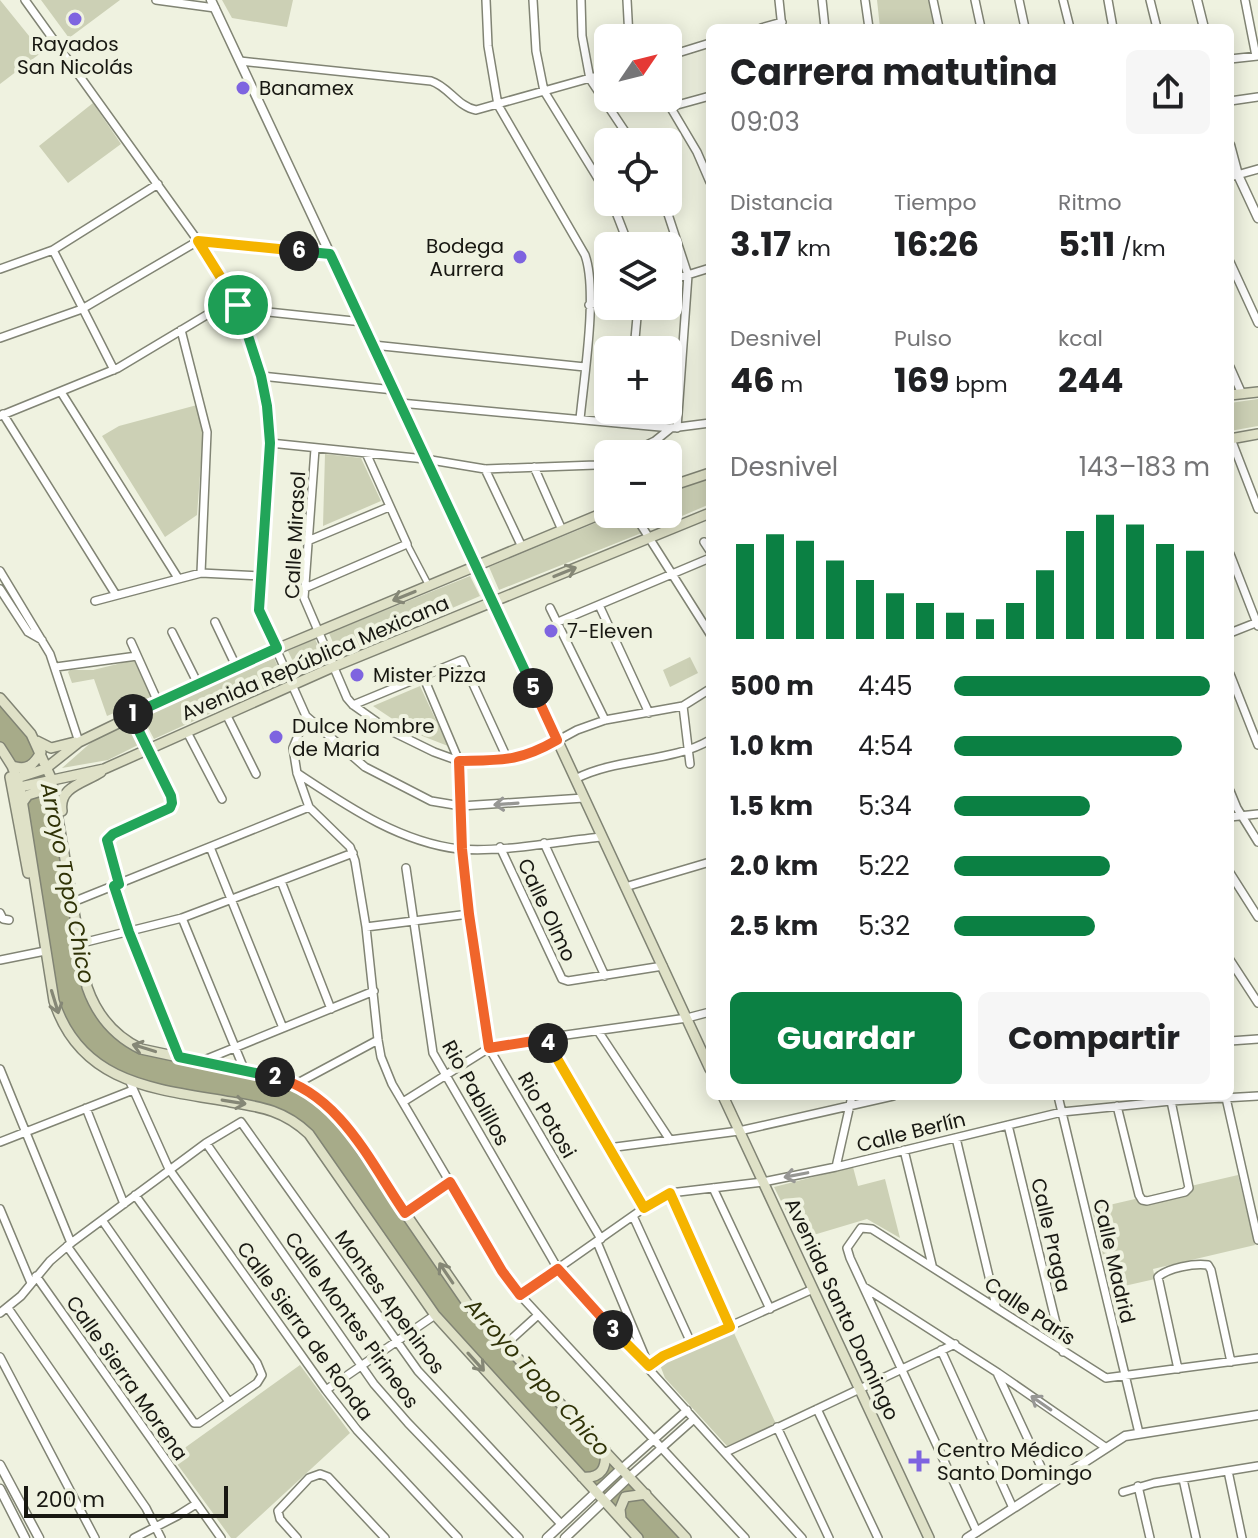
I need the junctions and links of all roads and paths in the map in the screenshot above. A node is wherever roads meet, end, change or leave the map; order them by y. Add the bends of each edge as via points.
1 (25, 0) edge
2 (156, 0) edge
3 (486, 0) edge
4 (533, 0) edge
5 (581, 0) edge
6 (627, 0) edge
7 (779, 0) edge
8 (822, 0) edge
9 (865, 0) edge
10 (933, 0) edge
11 (975, 0) edge
12 (1019, 0) edge
13 (1063, 0) edge
14 (1108, 0) edge
15 (1150, 0) edge
16 (1197, 0) edge
17 (1245, 0) edge
18 (213, 4) edge
19 (628, 24) edge
20 (782, 24) edge
21 (825, 24) edge
22 (868, 24) edge
23 (938, 24) edge
24 (980, 24) edge
25 (1024, 24) edge
26 (1069, 24) edge
27 (1112, 24) edge
28 (1156, 24) edge
29 (1203, 24) edge
30 (706, 44) edge
31 (682, 52) edge
32 (1257, 56) edge
33 (1234, 59) edge
34 (240, 61) junction
35 (594, 78) edge
36 (590, 79) junction
37 (544, 91) junction
38 (706, 97) edge
39 (1258, 97) edge
40 (1234, 100) edge
41 (682, 104) edge
42 (498, 105) junction
43 (673, 112) edge
44 (623, 128) edge
45 (1258, 169) edge
46 (594, 172) edge
47 (706, 173) edge
48 (1234, 176) edge
49 (158, 184) junction
50 (669, 216) edge
51 (1258, 218) edge
52 (198, 241) junction
53 (53, 250) junction
54 (330, 254) junction
55 (0, 269) edge
56 (706, 269) edge
57 (1234, 271) edge
58 (688, 275) junction
59 (682, 277) edge
60 (235, 298) junction
61 (594, 304) edge
62 (589, 305) junction
63 (82, 309) junction
64 (240, 309) junction
65 (363, 322) junction
66 (1258, 323) edge
67 (181, 330) junction
68 (0, 338) edge
69 (373, 345) junction
70 (585, 367) junction
71 (114, 370) junction
72 (261, 376) junction
73 (1234, 376) edge
74 (394, 390) junction
75 (61, 392) junction
76 (1258, 392) edge
77 (1242, 394) junction
78 (1234, 395) edge
79 (400, 403) junction
80 (2, 415) edge
81 (580, 419) junction
82 (594, 420) edge
83 (628, 424) edge
84 (706, 424) edge
85 (674, 428) junction
86 (1258, 434) edge
87 (1234, 438) edge
88 (656, 440) edge
89 (270, 443) junction
90 (315, 449) junction
91 (1234, 449) edge
92 (366, 453) junction
93 (425, 459) junction
94 (594, 464) edge
95 (534, 467) junction
96 (485, 469) junction
97 (706, 474) edge
98 (682, 482) edge
99 (389, 507) junction
100 (1258, 509) edge
101 (706, 515) edge
102 (594, 517) edge
103 (643, 528) edge
104 (562, 530) junction
105 (649, 537) junction
106 (310, 540) junction
107 (704, 542) dead end
108 (407, 544) junction
109 (706, 545) edge
110 (522, 547) junction
111 (706, 560) edge
112 (1234, 564) edge
113 (476, 565) junction
114 (0, 571) edge
115 (201, 573) junction
116 (673, 574) junction
117 (262, 576) junction
118 (178, 578) junction
119 (429, 586) junction
120 (305, 588) junction
121 (0, 589) edge
122 (116, 595) junction
123 (95, 601) dead end
124 (493, 602) junction
125 (599, 605) junction
126 (550, 608) dead end
127 (215, 622) dead end
128 (558, 622) junction
129 (1258, 623) edge
130 (706, 628) edge
131 (317, 631) junction
132 (172, 632) dead end
133 (1234, 632) edge
134 (42, 640) junction
135 (131, 642) dead end
136 (277, 648) junction
137 (137, 656) junction
138 (236, 666) junction
139 (56, 667) junction
140 (333, 667) junction
141 (423, 676) junction
142 (198, 684) junction
143 (293, 684) junction
144 (1234, 684) edge
145 (706, 692) edge
146 (0, 698) edge
147 (158, 702) junction
148 (353, 705) junction
149 (683, 706) junction
150 (649, 713) junction
151 (226, 714) junction
152 (131, 715) junction
153 (306, 716) junction
154 (605, 720) junction
155 (187, 732) junction
156 (31, 734) junction
157 (557, 740) junction
158 (79, 742) junction
159 (706, 742) edge
160 (1258, 745) edge
161 (0, 747) edge
162 (147, 750) junction
163 (689, 750) junction
164 (0, 757) edge
165 (508, 760) junction
166 (459, 761) junction
167 (690, 764) dead end
168 (44, 768) junction
169 (104, 769) junction
170 (297, 773) junction
171 (256, 774) dead end
172 (18, 777) junction
173 (575, 779) junction
174 (52, 797) junction
175 (584, 798) junction
176 (222, 799) dead end
177 (1234, 799) edge
178 (24, 800) junction
179 (461, 806) junction
180 (309, 807) junction
181 (1258, 814) edge
182 (1242, 816) junction
183 (1234, 817) edge
184 (60, 826) junction
185 (602, 837) junction
186 (1258, 842) edge
187 (544, 843) junction
188 (210, 847) junction
189 (500, 847) junction
190 (462, 849) junction
191 (353, 853) junction
192 (706, 863) edge
193 (406, 868) dead end
194 (1234, 879) edge
195 (281, 881) junction
196 (116, 885) junction
197 (625, 887) junction
198 (36, 898) junction
199 (231, 901) junction
200 (73, 902) junction
201 (469, 914) junction
202 (1258, 917) edge
203 (182, 918) junction
204 (414, 922) junction
205 (366, 927) junction
206 (129, 932) junction
207 (78, 944) junction
208 (45, 951) junction
209 (0, 960) edge
210 (663, 966) junction
211 (1234, 966) edge
212 (605, 976) junction
213 (374, 991) junction
214 (1258, 1003) edge
215 (331, 1009) junction
216 (706, 1013) edge
217 (687, 1018) junction
218 (283, 1028) junction
219 (598, 1031) junction
220 (546, 1039) junction
221 (1258, 1039) edge
222 (378, 1040) junction
223 (1234, 1041) edge
224 (235, 1048) junction
225 (489, 1048) junction
226 (179, 1057) junction
227 (706, 1060) edge
228 (202, 1061) junction
229 (0, 1069) edge
230 (244, 1069) junction
231 (446, 1076) junction
232 (296, 1084) junction
233 (132, 1086) junction
234 (1258, 1096) edge
235 (1234, 1098) edge
236 (725, 1100) edge
237 (851, 1100) edge
238 (876, 1100) edge
239 (1059, 1100) edge
240 (1189, 1100) edge
241 (1226, 1100) edge
242 (1171, 1101) junction
243 (403, 1102) junction
244 (850, 1106) junction
245 (1117, 1106) junction
246 (86, 1108) junction
247 (1062, 1112) junction
248 (1008, 1125) junction
249 (739, 1131) junction
250 (26, 1132) junction
251 (956, 1138) junction
252 (670, 1140) junction
253 (0, 1142) edge
254 (206, 1143) junction
255 (608, 1148) junction
256 (904, 1150) junction
257 (836, 1167) junction
258 (169, 1169) junction
259 (450, 1182) junction
260 (763, 1182) junction
261 (713, 1188) junction
262 (670, 1193) junction
263 (135, 1195) junction
264 (1258, 1196) edge
265 (1247, 1198) junction
266 (124, 1204) junction
267 (644, 1208) junction
268 (0, 1209) edge
269 (405, 1213) junction
270 (633, 1216) junction
271 (102, 1220) junction
272 (599, 1240) junction
273 (1258, 1240) edge
274 (69, 1245) junction
275 (932, 1265) junction
276 (558, 1269) junction
277 (33, 1279) junction
278 (862, 1285) junction
279 (813, 1289) junction
280 (520, 1295) junction
281 (996, 1306) junction
282 (8, 1308) junction
283 (770, 1309) junction
284 (0, 1313) edge
285 (435, 1315) junction
286 (538, 1315) junction
287 (730, 1327) junction
288 (635, 1329) junction
289 (622, 1341) junction
290 (395, 1342) junction
291 (955, 1344) junction
292 (692, 1345) junction
293 (504, 1346) junction
294 (941, 1350) junction
295 (1063, 1352) junction
296 (0, 1357) edge
297 (1258, 1358) edge
298 (1231, 1362) junction
299 (361, 1365) junction
300 (649, 1366) junction
301 (901, 1369) junction
302 (1178, 1369) junction
303 (998, 1373) junction
304 (1125, 1377) junction
305 (859, 1389) junction
306 (326, 1390) junction
307 (229, 1402) junction
308 (817, 1409) junction
309 (687, 1410) junction
310 (1258, 1415) edge
311 (694, 1419) junction
312 (777, 1427) junction
313 (1139, 1433) junction
314 (655, 1439) junction
315 (663, 1447) junction
316 (1105, 1447) junction
317 (605, 1450) junction
318 (726, 1452) junction
319 (0, 1465) edge
320 (1258, 1466) edge
321 (619, 1471) junction
322 (1228, 1471) junction
323 (585, 1477) junction
324 (627, 1479) junction
325 (1183, 1479) junction
326 (1049, 1484) junction
327 (1138, 1486) junction
328 (0, 1489) edge
329 (597, 1491) junction
330 (1123, 1492) dead end
331 (646, 1494) junction
332 (605, 1500) junction
333 (196, 1504) junction
334 (1013, 1508) junction
335 (621, 1517) junction
336 (561, 1524) junction
337 (157, 1527) junction
338 (977, 1532) junction
339 (827, 1535) edge
340 (570, 1536) edge
341 (25, 1538) edge
342 (39, 1538) edge
343 (95, 1538) edge
344 (134, 1538) edge
345 (161, 1538) edge
346 (221, 1538) edge
347 (297, 1538) edge
348 (385, 1538) edge
349 (458, 1538) edge
350 (519, 1538) edge
351 (547, 1538) edge
352 (638, 1538) edge
353 (686, 1538) edge
354 (745, 1538) edge
355 (802, 1538) edge
356 (815, 1538) edge
357 (878, 1538) edge
358 (929, 1538) edge
359 (967, 1538) edge
360 (1150, 1538) edge
361 (1196, 1538) edge
362 (1242, 1538) edge

1 - 49 street
2 - 18 street
3 - 42 street
4 - 37 street
5 - 36 street
6 - 19 street
7 - 20 street
8 - 21 street
9 - 22 street
10 - 23 street
11 - 24 street
12 - 25 street
13 - 26 street
14 - 27 street
15 - 28 street
16 - 29 street
17 - 32 street
18 - 34 street
30 - 31 street
32 - 33 street
34 - 42 street via 431,81 469,109
34 - 54 street
35 - 36 street
36 - 37 street
36 - 44 street
37 - 42 street
37 - 46 street
38 - 41 street
39 - 40 street
42 - 62 street via 585,255
43 - 47 street
45 - 48 street
48 - 51 street
49 - 52 street
49 - 53 street
50 - 58 street
52 - 54 street
52 - 60 street
52 - 63 street
53 - 55 street
53 - 63 street
54 - 65 street
56 - 58 street
57 - 66 street
58 - 59 street
58 - 85 street
60 - 64 street
60 - 67 street
61 - 62 street
62 - 70 street
63 - 68 street
63 - 71 street
64 - 65 street
64 - 72 street
65 - 69 street
67 - 71 street
67 - 115 street via 207,432
69 - 70 street
69 - 74 street
70 - 81 street
71 - 75 street
72 - 74 street
72 - 89 street
73 - 77 street
74 - 79 street
75 - 80 street
75 - 118 street
76 - 77 main road
77 - 78 main road
79 - 81 street
79 - 93 street
80 - 122 street
81 - 82 street
83 - 85 street
84 - 85 street
85 - 88 street
86 - 87 main road
89 - 90 street
89 - 117 street
90 - 92 street
90 - 106 street, Calle Mirasol
91 - 100 street
92 - 93 street
92 - 99 street
93 - 96 street
93 - 113 street
94 - 95 street
95 - 96 street
95 - 104 street
96 - 110 street
97 - 98 main road
99 - 106 street
99 - 108 street
101 - 105 main road, Avenida República Mexicana
102 - 104 main road, Avenida República Mexicana
103 - 105 street
104 - 110 main road, Avenida República Mexicana
105 - 116 street
124 -> 105 main road, Avenida República Mexicana
106 - 120 street, Calle Mirasol
107 - 109 street
108 - 119 street
108 - 120 street
110 - 113 main road, Avenida República Mexicana
111 - 116 street
112 - 129 street
113 - 119 main road, Avenida República Mexicana
113 - 124 main road
114 - 134 street
115 - 117 street
115 - 118 street
116 - 125 street
116 - 130 street
117 - 136 street via 260,613
118 - 122 street
119 -> 131 main road, Avenida República Mexicana
120 - 131 street, Calle Mirasol via 305,603
121 - 134 street via 26,629
122 - 123 street
124 - 140 main road, Avenida República Mexicana
124 - 157 main road
125 - 128 street
125 - 150 street
126 - 128 street
127 - 138 street
128 - 154 street
129 - 133 street
131 - 136 main road, Avenida República Mexicana
131 - 140 street, Calle Mirasol
132 - 142 street
134 - 139 street
135 - 137 street
136 - 138 main road, Avenida República Mexicana
136 - 143 street
137 - 139 street
137 - 147 street
138 - 142 main road, Avenida República Mexicana
139 - 158 street
140 - 143 main road, Avenida República Mexicana
140 - 148 street, Calle Mirasol
141 - 148 street
141 - 165 street via 462,660
141 - 166 street
142 - 147 main road, Avenida República Mexicana
143 - 151 main road, Avenida República Mexicana
143 - 153 street
144 - 160 street
145 - 149 street, Calle Mirasol
146 - 156 main road
147 - 152 main road, Avenida República Mexicana
148 - 166 street, Calle Mirasol via 398,735
149 - 150 street, Calle Mirasol
149 - 163 street
150 - 154 street, Calle Mirasol
151 - 155 main road, Avenida República Mexicana
151 - 171 street
152 - 158 main road, Avenida República Mexicana
152 - 162 street
153 - 170 street via 293,748
153 - 179 street via 378,774 431,801
154 - 157 street, Calle Mirasol
155 - 162 main road, Avenida República Mexicana
155 - 176 street
156 - 158 main road via 48,748
156 - 168 main road
157 - 165 street, Calle Mirasol via 531,755
157 - 173 main road
158 - 168 main road, Avenida República Mexicana
159 - 163 street
161 - 172 main road
162 - 169 main road, Avenida República Mexicana
162 - 196 street via 172,803 107,840
163 - 167 street
163 - 173 street via 598,768
164 - 198 main road via 13,785
165 - 166 street, Calle Mirasol
166 - 179 street, Rio Potosi
168 - 169 main road, Avenida República Mexicana
168 - 172 main road, Avenida República Mexicana
168 - 174 main road
169 - 184 main road via 64,793
170 - 180 street
170 - 190 street via 388,827 427,843
172 - 178 main road
173 - 175 main road
174 - 178 main road via 41,791
174 - 184 main road
175 -> 179 street
175 - 185 main road
177 - 182 street
178 - 198 main road
179 - 190 street, Rio Potosi
180 - 188 street
180 - 191 street
181 - 182 street
182 - 183 street
182 - 186 street
184 - 200 main road
185 - 187 street
185 - 197 main road
187 - 189 street
187 - 212 street
188 - 196 street
188 - 199 street
189 - 190 street
189 - 212 street, Calle Olmo via 562,979
190 - 201 street, Rio Potosi
191 - 195 street
191 - 205 street
192 - 197 street
193 - 204 street, Rio Pablillos
194 - 202 street
195 - 199 street
195 - 215 street
196 - 200 street
196 - 206 street
197 - 210 main road
198 - 208 main road
199 - 203 street
199 - 218 street
200 - 207 main road
201 - 204 street
201 - 225 street, Rio Potosi
203 - 206 street
203 - 224 street
204 - 205 street
204 - 231 street, Rio Pablillos via 430,1040
205 - 213 street
206 - 207 street
206 - 226 street
226 -> 207 main road via 141,1049 108,1025 92,1002
208 - 209 street
208 -> 233 main road via 54,1001 70,1034 98,1065
210 - 212 street, Calle Olmo
210 - 217 main road
211 - 214 street
213 - 215 street
213 - 222 street
215 - 218 street
216 - 217 street
217 - 219 street
217 - 227 main road
218 - 224 street
219 - 220 street
219 - 252 street
220 - 225 street
220 - 255 street
221 - 223 street
222 - 232 street
222 - 243 street
224 - 228 street
224 - 230 street
225 - 231 street
225 - 272 street, Rio Potosi
226 - 228 main road
228 - 230 main road
229 - 250 street
230 - 232 main road
231 - 243 street
231 - 276 street, Rio Pablillos
232 - 269 main road via 339,1117
233 - 246 street
233 - 258 street, Calle Sierra de Ronda
233 -> 285 main road via 270,1109 295,1121
234 - 235 street, Calle Berlín
236 - 249 main road, Avenida Santo Domingo
237 - 244 street
238 - 244 street
239 - 247 street, Calle Madrid
240 - 242 street, Calle Berlín
241 - 265 street
242 - 245 street, Calle Berlín
242 - 245 street via 1189,1188 1142,1200
243 - 259 street
244 - 249 street
244 - 257 street
245 - 247 street, Calle Berlín
246 - 250 street
246 - 266 street
247 - 248 street, Calle Berlín
247 - 304 street, Calle Madrid
248 - 251 street, Calle Berlín
248 - 295 street, Calle Praga
249 - 252 street
249 - 260 main road, Avenida Santo Domingo
250 - 253 street
250 - 274 street
251 - 256 street, Calle Berlín
251 - 281 street
252 - 255 street
254 - 258 street
254 - 290 street, Montes Apeninos via 241,1122
254 - 299 street, Calle Montes Pirineos
255 - 267 street
256 - 257 street, Calle Berlín
256 - 275 street
257 -> 260 street, Calle Berlín
258 - 263 street
258 - 306 street, Calle Sierra de Ronda
259 - 269 street
259 - 280 street
260 - 261 street, Calle Berlín
260 - 279 main road, Avenida Santo Domingo
261 - 262 street, Calle Berlín
261 - 283 street
262 - 267 street
262 - 287 street
263 - 266 street
263 - 307 street via 257,1363 262,1375 257,1383
264 - 265 street
265 - 273 street
266 - 271 street
267 - 270 street
268 - 277 street, Calle Sierra Morena
293 -> 269 main road via 469,1306
270 - 272 street
270 - 292 street
271 - 274 street
271 - 307 street
272 - 276 street
272 - 288 street, Rio Potosi
274 - 277 street
274 - 307 street via 195,1424
275 - 278 street, Calle París via 865,1226 847,1248
275 - 281 street, Calle París
276 - 280 street
276 - 289 street, Rio Pablillos
277 - 282 street
277 - 333 street, Calle Sierra Morena
278 - 291 street
278 - 301 street
279 - 283 street
279 - 305 main road, Avenida Santo Domingo
280 - 286 street
281 - 295 street, Calle París
282 - 284 street
282 - 337 street
283 - 287 street
285 - 290 street
285 -> 323 main road
286 - 293 street
286 - 314 street
287 - 292 street
288 - 289 street
288 - 300 street, Rio Potosi
289 - 300 street, Rio Pablillos
290 - 299 street
290 - 336 street, Montes Apeninos
291 - 294 street
291 - 303 street
292 - 300 street
293 - 317 main road
294 - 301 street
294 - 334 street
295 - 304 street, Calle París via 1106,1378
296 - 343 street
297 - 298 street, Calle París
298 - 302 street, Calle París
298 - 302 street via 1211,1270 1205,1264 1160,1274
299 - 306 street
299 - 350 street, Calle Montes Pirineos via 408,1423
300 - 309 street
301 - 305 street
301 - 338 street
302 - 304 street, Calle París
316 -> 303 street
303 - 326 street
304 - 313 street, Calle Madrid
305 - 308 street
305 - 358 main road, Avenida Santo Domingo
306 - 349 street, Calle Sierra de Ronda
308 - 312 street
308 - 357 street
309 - 311 street
309 - 314 street
310 - 313 street
311 - 315 street
311 - 318 street
312 - 318 street
312 - 339 street
313 - 316 street
314 - 315 street
314 - 321 street
315 - 324 street
315 - 354 street
316 - 326 street
317 - 321 main road
317 - 323 main road via 599,1474
318 - 355 street
319 - 342 street
320 - 322 street
321 - 324 main road
321 - 329 street
322 - 325 street
322 - 362 street
323 - 329 main road
324 - 331 main road
324 - 332 street
325 - 327 street
325 - 361 street
326 - 334 street
327 - 330 street
327 - 360 street
328 - 341 street
329 - 332 main road
329 - 336 street
331 - 335 main road via 624,1499
331 - 353 main road
332 - 335 main road
332 - 340 street
333 - 337 street
333 - 346 street, Calle Sierra Morena
334 - 338 street
335 - 352 main road
336 - 351 street
337 - 344 street
337 - 345 street
338 - 359 street
339 - 356 street
347 - 348 street via 278,1511 309,1478 320,1474

